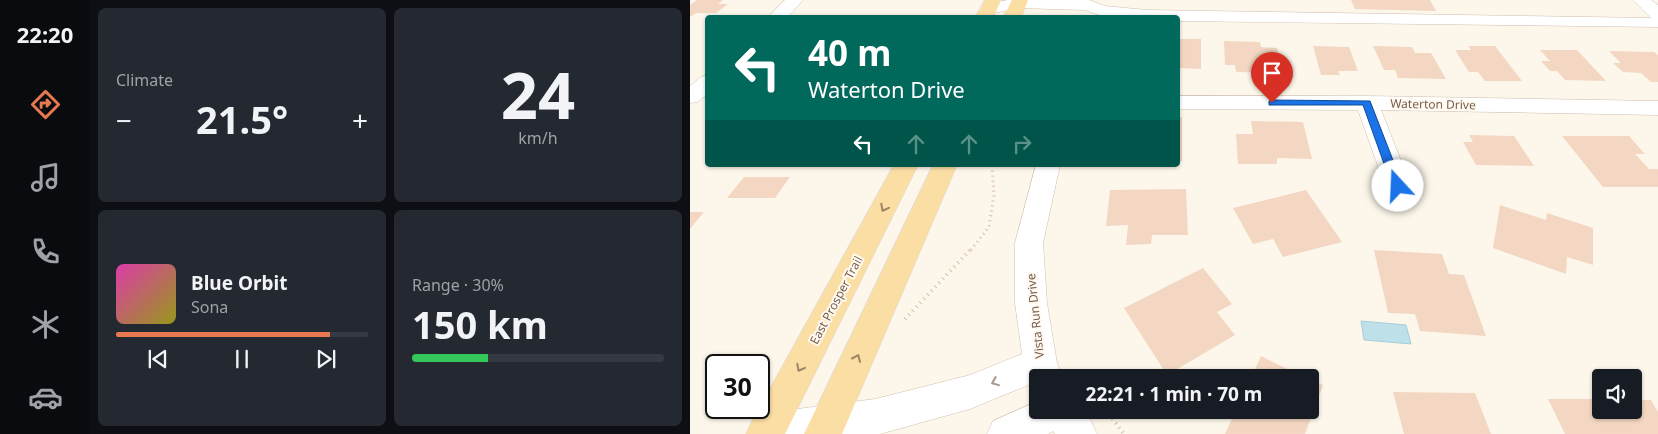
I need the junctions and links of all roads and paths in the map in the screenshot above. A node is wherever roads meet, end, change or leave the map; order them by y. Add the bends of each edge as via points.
1 (795, 0) edge
2 (1641, 0) edge
3 (1104, 5) edge
4 (1564, 5) dead end
5 (1190, 8) edge
6 (1226, 8) edge
7 (988, 9) edge
8 (1016, 9) edge
9 (779, 15) edge
10 (1657, 19) edge
11 (705, 84) edge
12 (690, 97) edge
13 (1180, 103) edge
14 (1367, 103) junction
15 (1658, 108) edge
16 (905, 167) edge
17 (944, 167) edge
18 (992, 167) edge
19 (1048, 167) edge
20 (1398, 186) dead end
21 (899, 325) dead end
22 (1043, 369) edge
23 (1029, 374) edge
24 (1039, 419) edge
25 (1066, 419) edge
26 (825, 429) edge
27 (766, 433) edge
28 (1006, 434) edge
29 (1078, 434) edge

1 - 9 street
2 - 10 street
3 - 5 street via 1147,15
3 - 8 street via 1084,15
4 - 10 street
5 - 6 street
6 - 10 street
7 - 8 street
11 - 12 street
13 - 14 street, Waterton Drive
14 - 15 street, Waterton Drive
14 - 20 street
16 -> 27 main road, East Prosper Trail
26 -> 17 main road
18 - 21 path via 994,195 989,227
19 - 22 street, Vista Run Drive via 1029,243 1031,303
23 -> 26 street
24 - 28 street
25 - 29 street
26 - 27 street

